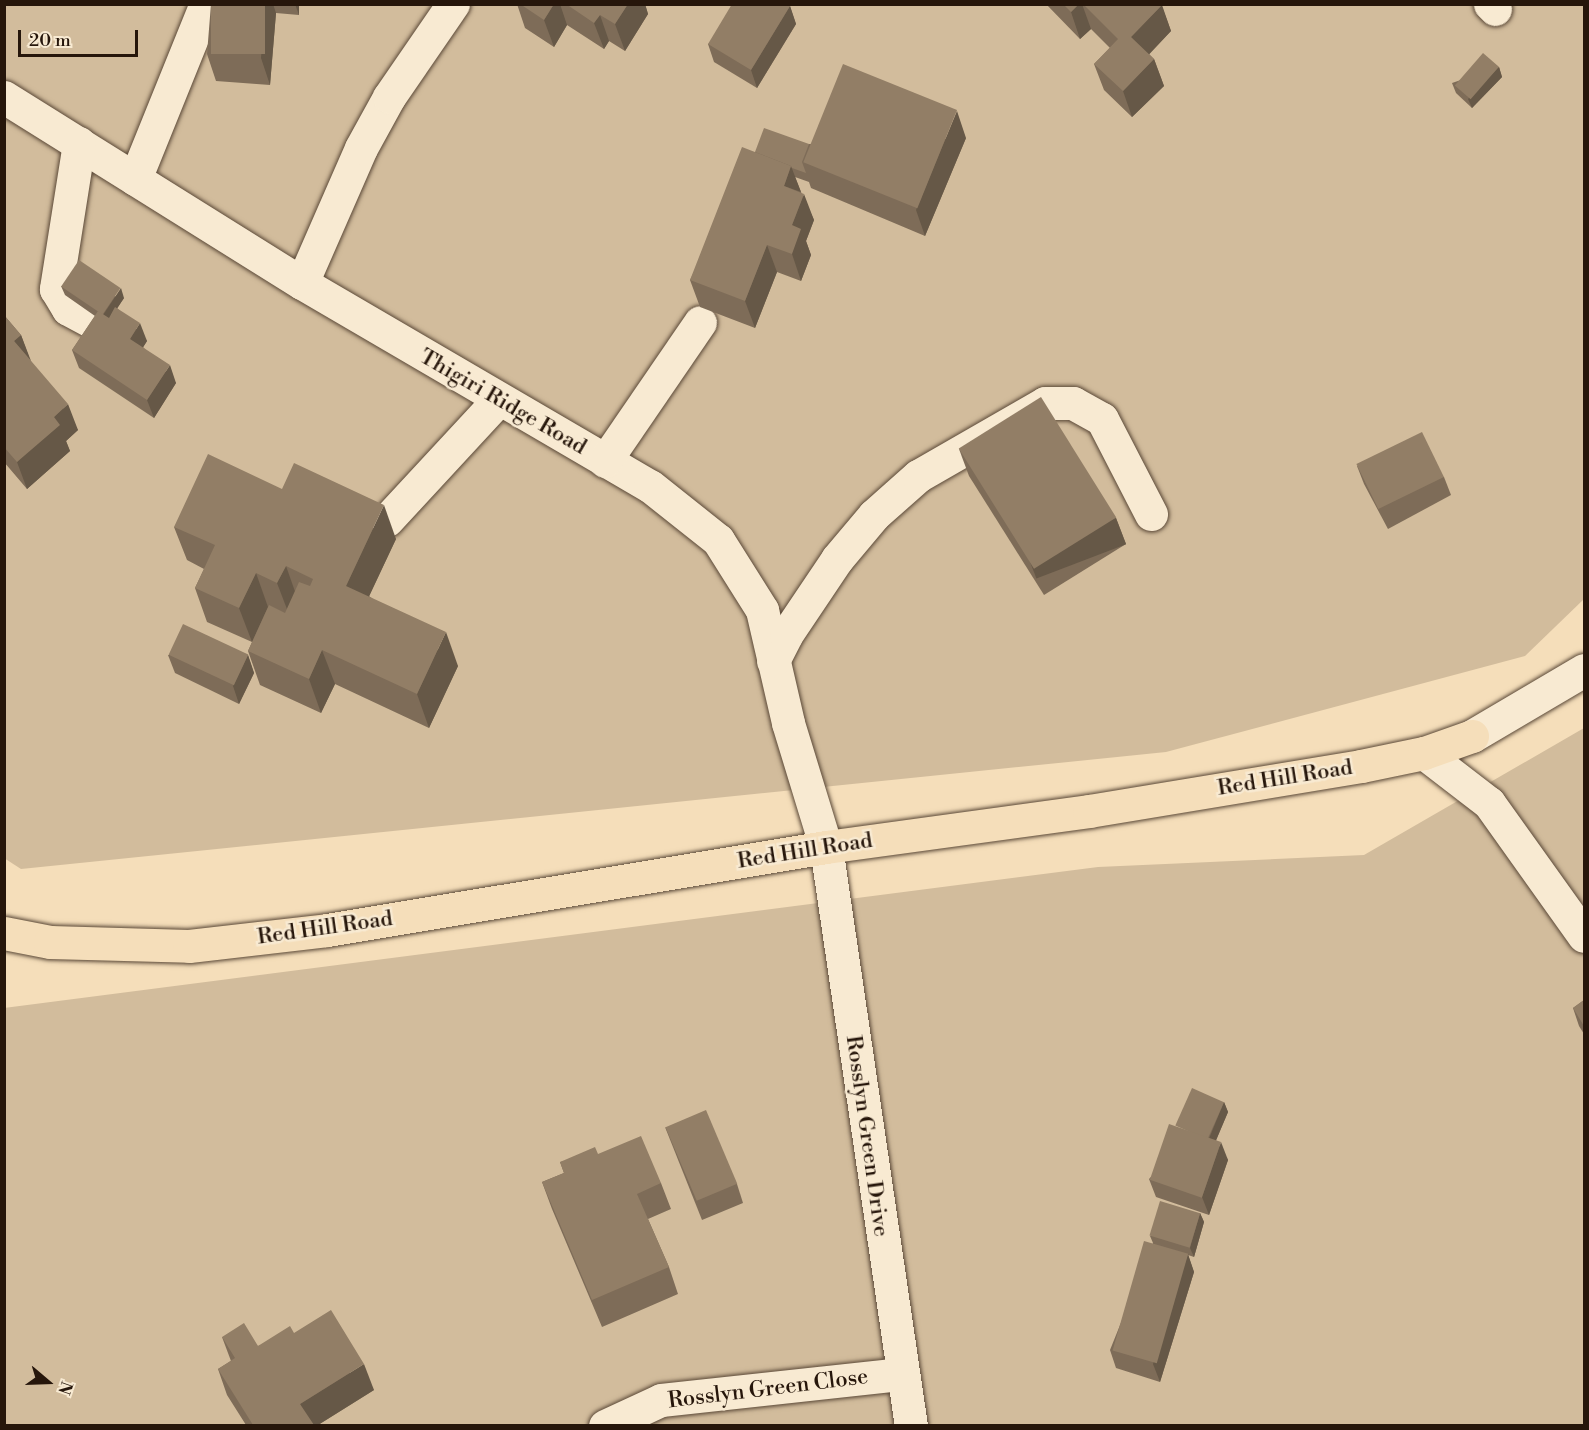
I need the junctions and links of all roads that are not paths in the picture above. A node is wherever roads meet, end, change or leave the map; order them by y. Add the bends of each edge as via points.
1 (453, 4) edge
2 (205, 6) edge
3 (4, 97) edge
4 (79, 143) junction
5 (135, 179) junction
6 (302, 283) junction
7 (700, 321) dead end
8 (100, 326) edge
9 (498, 400) junction
10 (605, 461) junction
11 (1151, 514) dead end
12 (387, 520) dead end
13 (773, 662) junction
14 (1584, 670) edge
15 (1472, 736) joint
16 (1424, 753) junction
17 (826, 847) junction
18 (4, 933) edge
19 (1584, 936) edge
20 (900, 1374) junction
21 (605, 1425) edge
22 (911, 1425) edge

1 - 6 street via 389,97 361,148
2 - 5 street
3 - 4 street, Thigiri Ridge Road
4 - 5 street, Thigiri Ridge Road
4 - 8 street via 56,289 68,309
5 - 6 street, Thigiri Ridge Road
6 - 9 street, Thigiri Ridge Road
7 - 10 street
9 - 10 street, Thigiri Ridge Road
9 - 12 street
10 - 13 street, Thigiri Ridge Road via 650,486 718,540 762,609
11 - 13 street via 1102,419 1073,403 1045,403 918,476 874,516 837,559 786,635
13 - 17 street, Thigiri Ridge Road
14 - 15 street, Red Hill Road
15 - 16 main road, Red Hill Road
16 - 17 main road, Red Hill Road via 1089,811
16 - 19 street via 1489,803
17 - 18 main road, Red Hill Road via 327,930 189,946 50,942
17 - 20 street, Rosslyn Green Drive
20 - 21 street, Rosslyn Green Close via 661,1400
20 - 22 street, Rosslyn Green Drive

